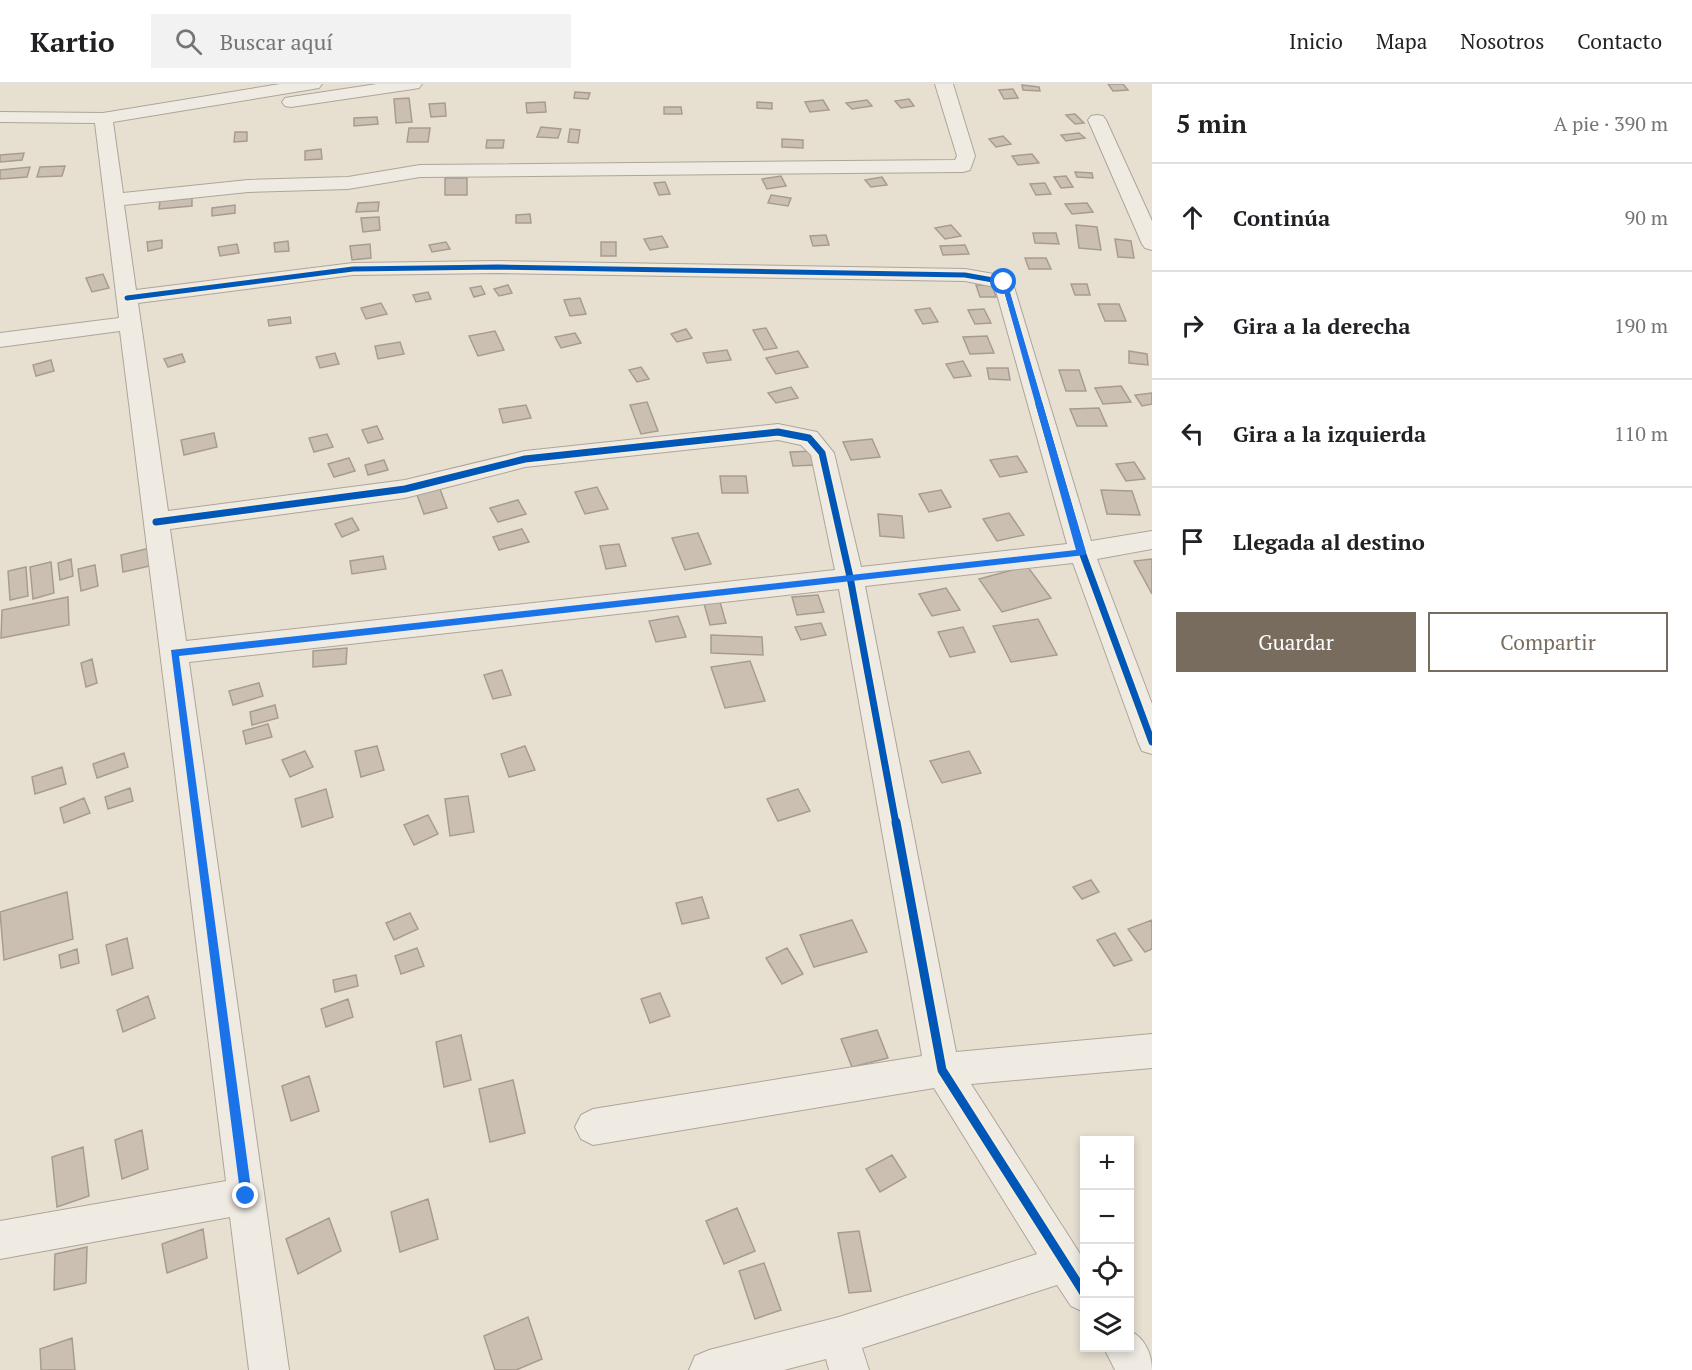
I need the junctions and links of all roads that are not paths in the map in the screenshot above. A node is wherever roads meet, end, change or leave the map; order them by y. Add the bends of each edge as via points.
1 (313, 84) edge
2 (413, 84) edge
3 (944, 84) edge
4 (0, 117) edge
5 (1097, 120) dead end
6 (104, 124) junction
7 (114, 200) junction
8 (1152, 244) edge
9 (129, 310) junction
10 (0, 340) edge
11 (156, 522) junction
12 (1152, 540) edge
13 (1082, 552) junction
14 (850, 577) junction
15 (174, 653) junction
16 (1152, 742) edge
17 (1152, 1051) edge
18 (942, 1070) junction
19 (593, 1127) dead end
20 (246, 1196) junction
21 (0, 1240) edge
22 (1075, 1278) edge
23 (1126, 1352) edge
24 (844, 1353) edge
25 (269, 1370) edge
26 (709, 1370) edge
27 (1139, 1370) edge

1 - 6 street
2 - 6 street
3 - 7 street via 966,156 963,166 420,171 348,183 248,186
4 - 6 street
5 - 8 street
6 - 7 street
7 - 9 street
9 - 10 street
9 - 11 street
9 - 13 street via 354,268 965,275 1004,282
11 - 14 street via 405,489 525,459 778,432 809,438 822,453
11 - 15 street
12 - 13 street
13 - 14 street
13 - 16 street
14 - 15 street
14 - 18 street
15 - 20 street
17 - 18 street
18 - 19 street
18 - 22 street
20 - 21 street
20 - 25 street
22 - 24 street
23 - 27 street
24 - 26 street

